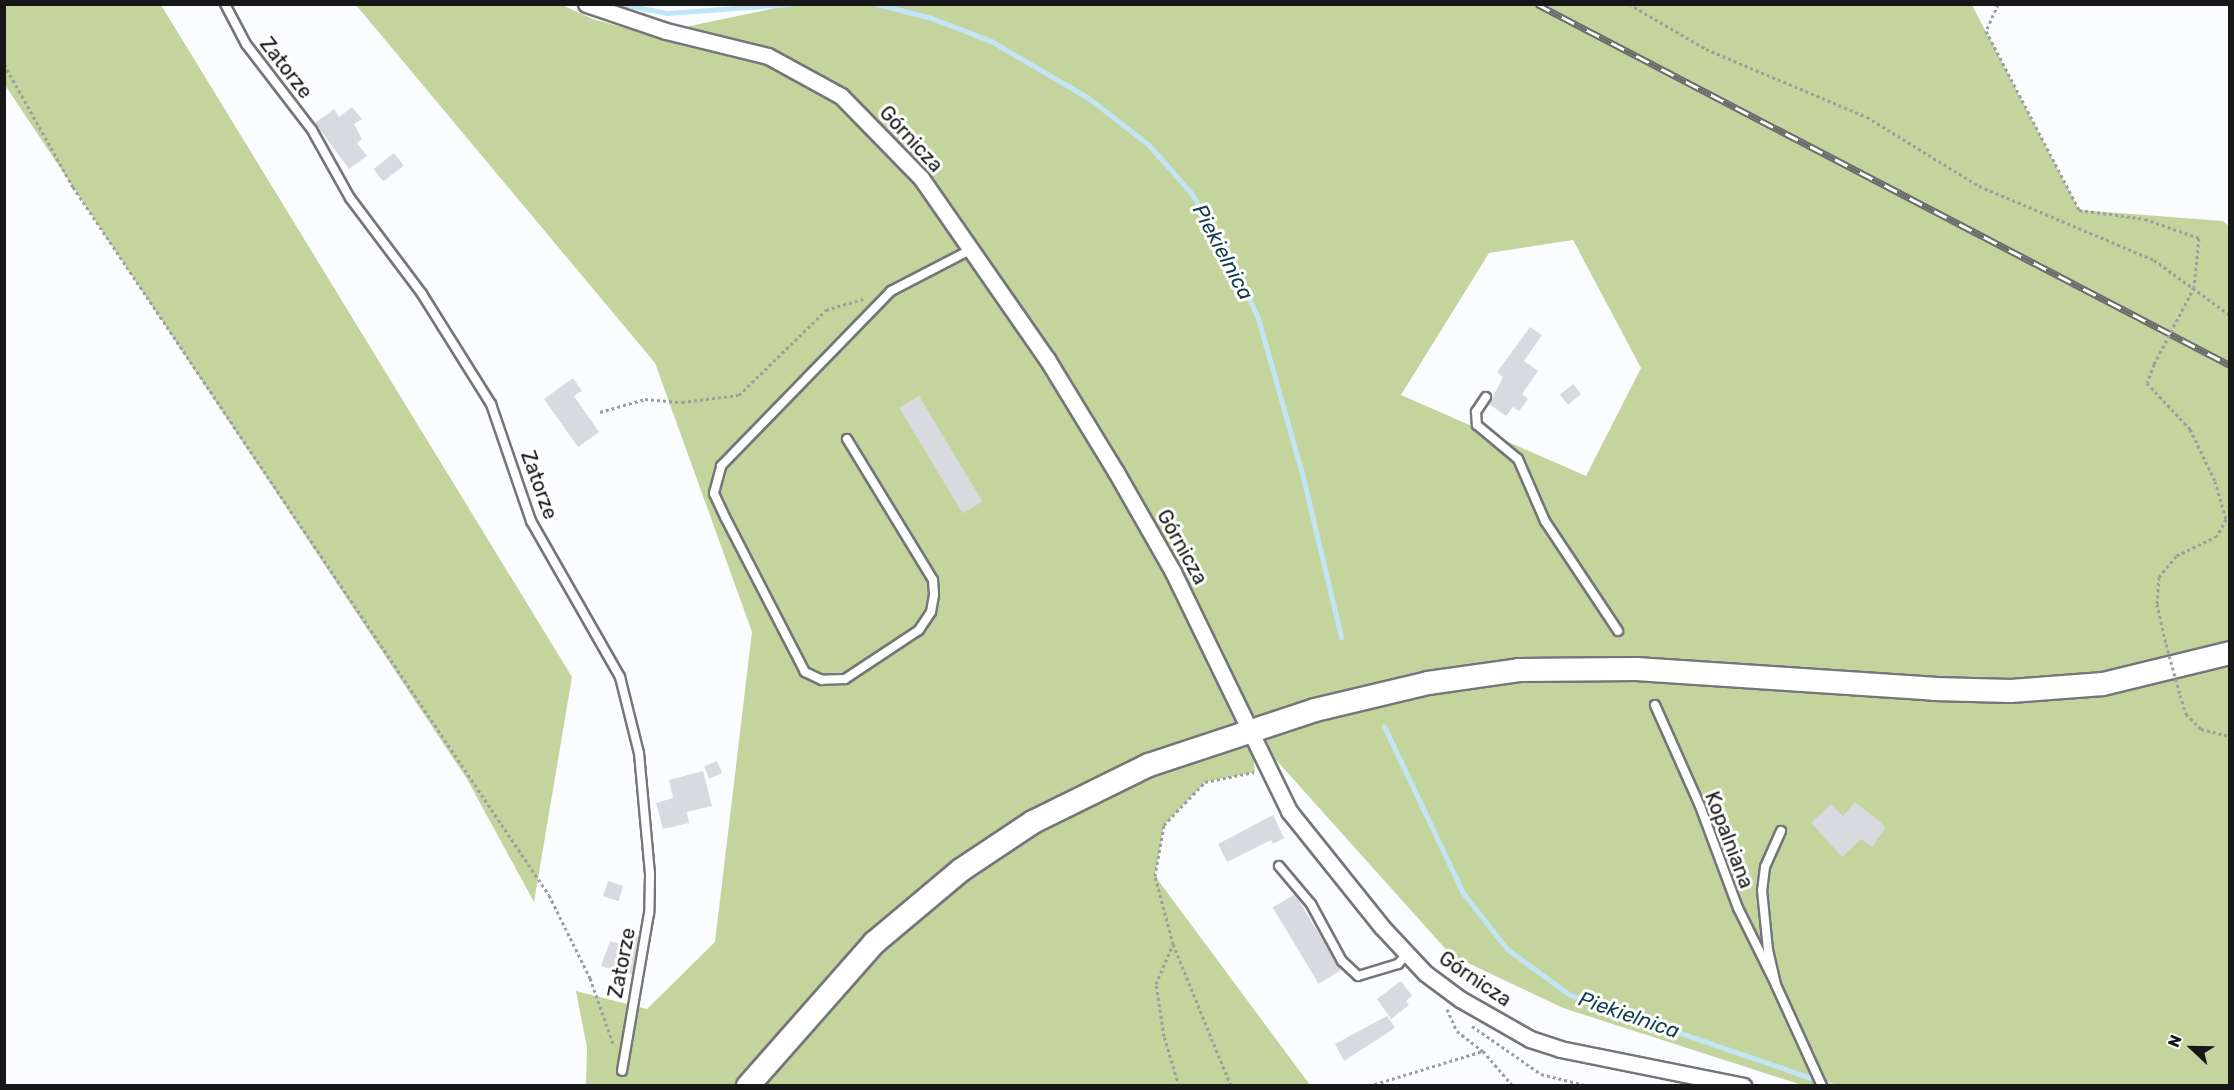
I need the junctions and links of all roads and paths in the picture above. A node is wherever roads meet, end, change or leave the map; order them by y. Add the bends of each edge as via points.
1 (225, 4) edge
2 (586, 4) edge
3 (1629, 4) edge
4 (1998, 4) edge
5 (4, 64) edge
6 (974, 248) junction
7 (2194, 286) junction
8 (891, 291) junction
9 (2229, 315) edge
10 (1486, 397) dead end
11 (600, 412) dead end
12 (847, 439) dead end
13 (1618, 631) dead end
14 (2229, 653) edge
15 (1655, 705) dead end
16 (1250, 731) junction
17 (2229, 736) edge
18 (1255, 772) dead end
19 (1781, 831) dead end
20 (1280, 866) dead end
21 (1173, 944) junction
22 (1408, 952) junction
23 (1776, 985) junction
24 (1443, 1002) dead end
25 (1483, 1051) junction
26 (622, 1071) joint
27 (748, 1086) edge
28 (1179, 1086) edge
29 (1231, 1086) edge
30 (1369, 1086) edge
31 (1513, 1086) edge
32 (1743, 1086) edge
33 (1822, 1086) edge

1 - 26 lane, Zatorze via 246,44 312,130 350,198 422,294 491,404 531,521 620,677 639,753 650,874 649,913
2 - 6 street, Górnicza via 666,31 768,56 841,96 921,178
3 - 7 path via 1706,49 1867,117 1979,186 2154,260
4 - 7 path via 1986,32 2079,210 2145,219 2199,238
5 - 26 path via 73,187 549,895 590,978
6 - 8 lane
6 - 16 street, Górnicza via 1047,358 1173,572
7 - 9 path
7 - 17 path, bridge via 2147,383 2190,429 2215,481 2226,519 2217,536 2176,556 2159,578 2157,604 2186,714 2201,729
8 - 11 path via 826,310 739,395 681,402 645,399
8 - 12 lane via 721,466 714,492 805,672 822,680 845,679 919,630 931,612 934,595 933,580
10 - 13 lane via 1476,412 1477,425 1518,459 1545,521
14 - 16 main road via 2103,684 2011,691 1636,669 1518,670 1428,683 1315,710
15 - 23 lane, Kopalniana via 1700,806 1738,908
16 - 22 street, Górnicza via 1289,811 1382,927
16 - 27 main road via 1149,765 1080,796 961,870 874,943
18 - 21 path via 1205,782 1164,825 1155,876
19 - 23 lane, Kopalniana via 1765,867 1762,890
20 - 22 lane via 1311,904 1342,961 1358,976 1398,964
21 - 28 path via 1156,984 1164,1036
21 - 29 path
22 - 32 street, Górnicza via 1425,974 1460,999 1530,1039 1560,1049
23 - 33 lane, Kopalniana
24 - 25 path via 1457,1031
25 - 30 path
25 - 31 path

